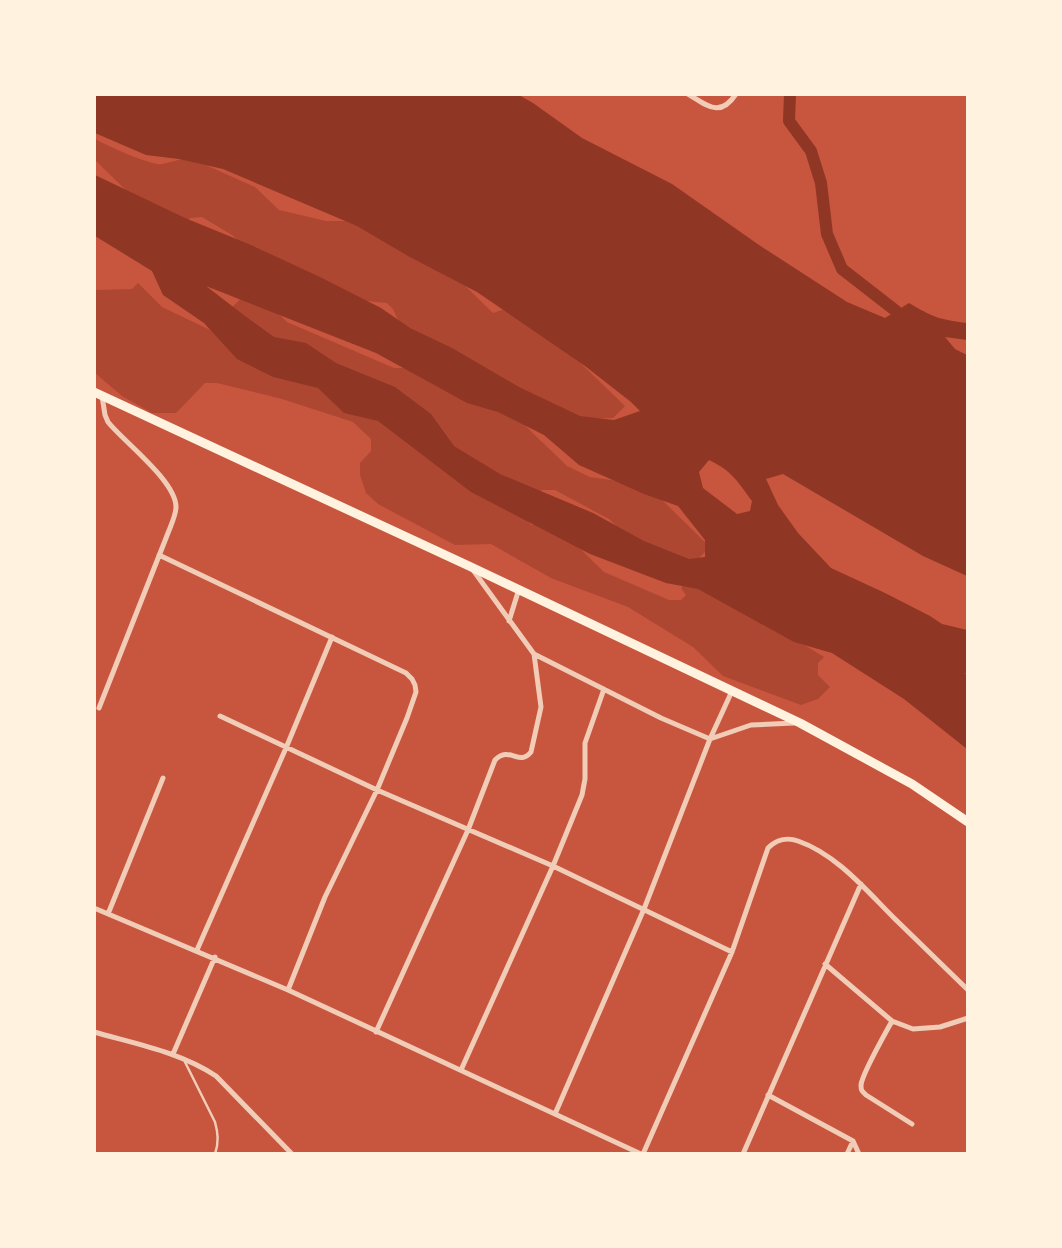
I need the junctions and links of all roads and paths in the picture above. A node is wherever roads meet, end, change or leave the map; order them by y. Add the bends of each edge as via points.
1 (688, 94) edge
2 (736, 94) edge
3 (98, 394) edge
4 (159, 555) junction
5 (469, 566) junction
6 (519, 589) junction
7 (509, 621) junction
8 (332, 637) junction
9 (534, 653) junction
10 (604, 689) junction
11 (732, 691) junction
12 (99, 708) dead end
13 (220, 716) dead end
14 (800, 723) junction
15 (710, 739) junction
16 (286, 748) junction
17 (163, 778) dead end
18 (377, 790) junction
19 (968, 822) edge
20 (468, 830) junction
21 (553, 866) junction
22 (861, 884) junction
23 (94, 908) edge
24 (644, 909) junction
25 (108, 914) junction
26 (197, 950) junction
27 (732, 952) junction
28 (215, 957) junction
29 (825, 964) junction
30 (288, 989) junction
31 (968, 990) edge
32 (968, 1018) edge
33 (892, 1021) junction
34 (94, 1032) edge
35 (376, 1032) junction
36 (173, 1054) junction
37 (184, 1059) junction
38 (461, 1070) junction
39 (768, 1095) junction
40 (555, 1114) junction
41 (912, 1124) dead end
42 (853, 1141) junction
43 (215, 1153) edge
44 (292, 1153) edge
45 (642, 1153) edge
46 (743, 1153) edge
47 (847, 1153) edge
48 (859, 1153) edge

1 - 2 street via 714,108 728,105
3 - 4 street via 108,422 174,496 174,516
3 - 5 highway
4 - 8 street
4 - 12 street
5 - 6 highway
5 - 7 street
6 - 7 street
6 - 11 highway
7 - 9 street
8 - 16 street
8 - 18 street via 406,673 415,685
9 - 10 street
9 - 20 street via 541,707 531,752 521,758 507,753 495,760
10 - 15 street
10 - 21 street via 585,743 582,795
11 - 14 highway
11 - 15 street
13 - 16 street
14 - 15 street via 751,725
14 - 19 highway via 912,784
15 - 24 street
16 - 18 street
16 - 26 street
17 - 25 street
18 - 20 street
18 - 30 street via 325,897
20 - 21 street
20 - 35 street
21 - 24 street
21 - 38 street
22 - 27 street via 835,862 796,840 773,843
22 - 29 street
22 - 31 street
23 - 25 street
24 - 27 street
24 - 40 street
25 - 26 street
26 - 28 street
27 - 45 street
28 - 30 street
28 - 36 street
29 - 33 street
29 - 39 street
30 - 35 street
32 - 33 street via 913,1029
33 - 41 street via 861,1087 866,1095
34 - 36 street
35 - 38 street
36 - 37 street
37 - 43 lane via 218,1131
37 - 44 street via 216,1076
38 - 40 street
39 - 42 street
39 - 46 street
40 - 45 street
42 - 47 street
42 - 48 street

